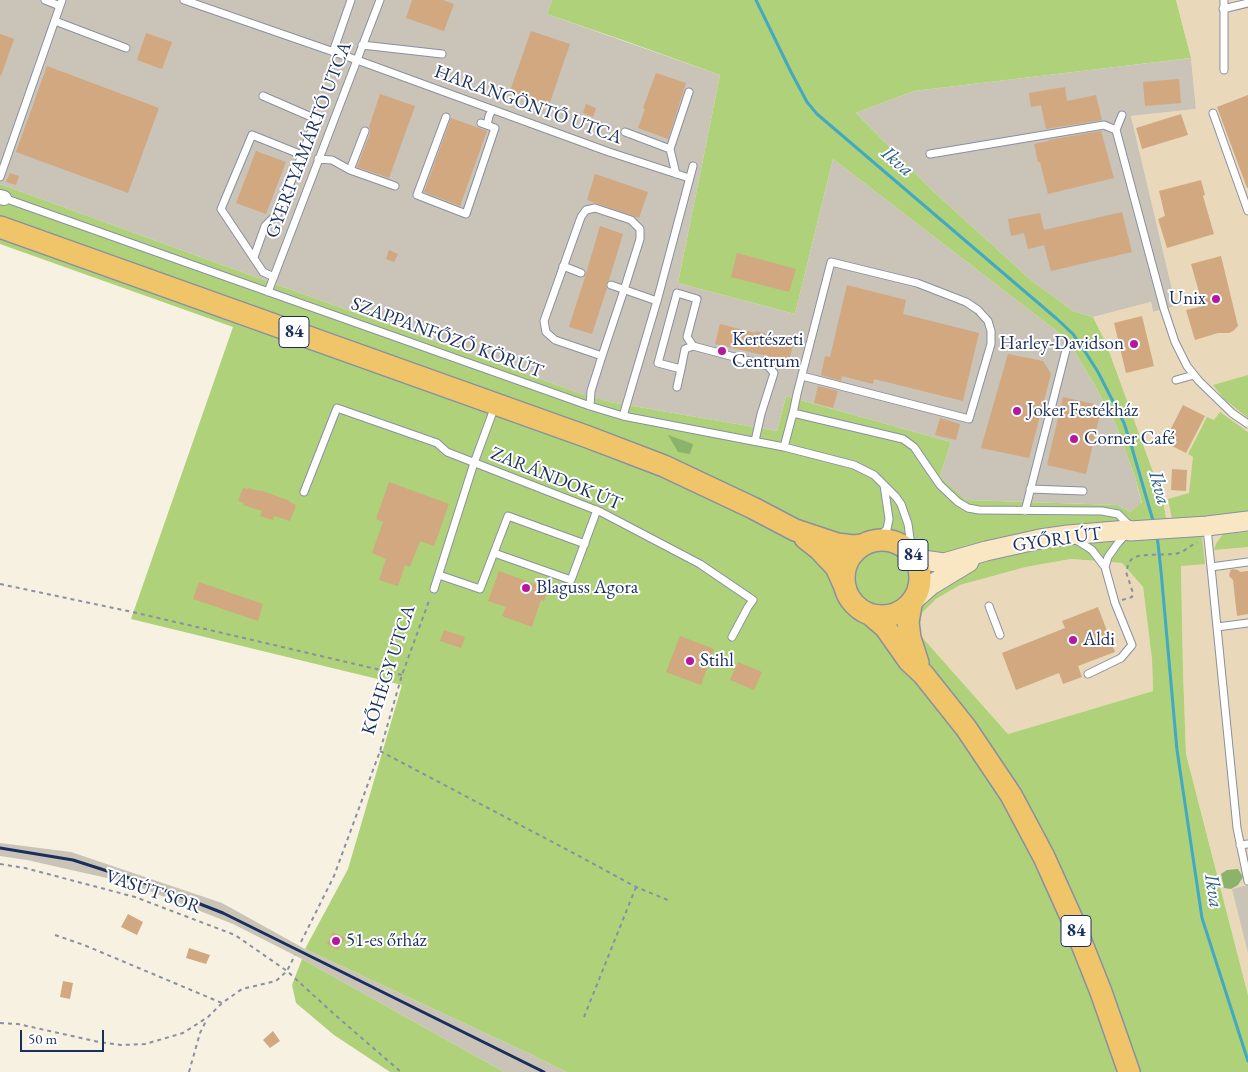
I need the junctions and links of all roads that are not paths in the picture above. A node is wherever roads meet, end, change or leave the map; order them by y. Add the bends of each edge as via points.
1 (45, 0) edge
2 (184, 0) edge
3 (351, 0) edge
4 (380, 0) edge
5 (1224, 0) edge
6 (61, 3) edge
7 (1248, 3) edge
8 (1223, 8) junction
9 (55, 21) junction
10 (362, 46) junction
11 (126, 48) dead end
12 (333, 52) junction
13 (442, 54) dead end
14 (357, 60) junction
15 (1224, 70) dead end
16 (689, 92) dead end
17 (263, 96) dead end
18 (492, 110) junction
19 (1213, 112) dead end
20 (1122, 115) dead end
21 (446, 117) dead end
22 (1116, 130) junction
23 (365, 131) dead end
24 (625, 132) dead end
25 (670, 149) junction
26 (930, 154) dead end
27 (302, 155) junction
28 (318, 159) junction
29 (693, 166) dead end
30 (350, 170) junction
31 (676, 174) junction
32 (0, 177) edge
33 (689, 178) junction
34 (395, 186) dead end
35 (1, 196) edge
36 (1248, 211) edge
37 (0, 227) edge
38 (254, 257) junction
39 (563, 266) junction
40 (581, 273) dead end
41 (274, 277) junction
42 (611, 285) dead end
43 (624, 290) junction
44 (268, 292) junction
45 (657, 301) junction
46 (693, 346) junction
47 (1066, 350) dead end
48 (602, 356) junction
49 (681, 369) junction
50 (1194, 375) junction
51 (802, 376) junction
52 (1176, 380) dead end
53 (677, 387) dead end
54 (496, 404) junction
55 (590, 406) junction
56 (793, 413) junction
57 (623, 416) junction
58 (1248, 424) edge
59 (755, 441) junction
60 (784, 447) junction
61 (474, 463) junction
62 (884, 485) junction
63 (1030, 489) junction
64 (1083, 491) dead end
65 (304, 492) dead end
66 (597, 510) junction
67 (1025, 511) junction
68 (1248, 521) edge
69 (795, 530) junction
70 (1132, 530) junction
71 (1207, 530) junction
72 (1068, 534) junction
73 (869, 543) junction
74 (585, 544) junction
75 (986, 551) junction
76 (494, 553) junction
77 (914, 556) junction
78 (1248, 562) edge
79 (1105, 567) junction
80 (1211, 567) junction
81 (439, 575) junction
82 (844, 585) junction
83 (434, 589) road end
84 (913, 602) junction
85 (989, 606) dead end
86 (872, 616) junction
87 (1248, 623) edge
88 (1217, 627) junction
89 (1000, 635) dead end
90 (732, 637) dead end
91 (923, 674) junction
92 (1088, 674) dead end
93 (1244, 845) edge
94 (1248, 881) edge
95 (1129, 1072) edge

1 - 6 lane
2 - 12 lane, HARANGÖNTŐ UTCA
3 - 12 lane
4 - 10 lane, GYERTYAMÁRTÓ UTCA
5 - 8 lane
6 - 9 lane
7 - 8 lane
8 - 15 lane
9 - 11 lane
9 - 32 lane
10 - 13 lane
10 - 14 lane, GYERTYAMÁRTÓ UTCA
12 - 14 lane, HARANGÖNTŐ UTCA
14 - 18 lane, HARANGÖNTŐ UTCA
14 - 28 lane, GYERTYAMÁRTÓ UTCA
16 - 25 lane
17 - 27 lane via 316,119
18 - 21 lane via 484,124 495,128 466,214 417,195
18 - 31 lane, HARANGÖNTŐ UTCA
19 - 36 lane
20 - 22 lane
22 - 26 lane via 1104,125
22 - 50 lane via 1164,309 1175,342
23 - 30 lane
24 - 25 lane
25 - 31 lane
27 - 38 lane via 278,213 266,226
27 - 38 lane via 249,133 222,210
28 - 30 lane via 332,160
28 - 41 lane, GYERTYAMÁRTÓ UTCA
29 - 33 lane
30 - 34 lane
31 - 33 lane, HARANGÖNTŐ UTCA
33 - 45 lane
35 - 44 lane, SZAPPANFŐZŐ KÖRÚT
37 - 54 main road, 84
38 - 41 lane via 263,272
39 - 40 lane
39 - 43 lane via 586,210 595,208 631,220 640,229 640,239
39 - 48 lane via 544,321 546,332 555,340
41 - 44 lane, GYERTYAMÁRTÓ UTCA
42 - 43 lane
43 - 45 lane
43 - 48 lane
44 - 55 lane, SZAPPANFŐZŐ KÖRÚT
45 - 57 lane
46 - 49 lane via 685,349
46 - 49 lane via 686,337 697,299 677,294 658,363
46 - 59 lane via 768,366 774,373
47 - 63 lane
48 - 55 lane via 591,391
49 - 53 lane
50 - 52 lane
50 - 58 lane via 1232,413
51 - 51 lane via 832,262 917,283 966,302 988,321 991,331 991,344 972,420
51 - 56 lane
54 - 61 lane, KŐHEGY UTCA
54 - 69 main road, 84 via 664,466
55 - 57 lane, SZAPPANFŐZŐ KÖRÚT
56 - 60 lane
56 - 67 lane via 903,439 914,447 940,485 968,508
57 - 59 lane, SZAPPANFŐZŐ KÖRÚT
59 - 60 lane, SZAPPANFŐZŐ KÖRÚT
60 - 62 lane, SZAPPANFŐZŐ KÖRÚT via 854,464
61 - 65 lane, ZARÁNDOK ÚT via 447,452 437,442 337,408
61 - 66 lane, ZARÁNDOK ÚT
61 - 81 lane, KŐHEGY UTCA
62 - 73 lane via 889,519 886,528
62 - 77 lane, SZAPPANFŐZŐ KÖRÚT via 903,510
63 - 64 lane
63 - 67 lane
66 - 74 lane
66 - 90 lane, ZARÁNDOK ÚT via 700,564 753,600
67 - 70 lane via 1102,511 1118,514
68 - 71 main road, GYŐRI ÚT
69 - 73 main road, 84 via 837,544
69 - 82 main road, 84 via 836,567
70 - 71 main road, GYŐRI ÚT
70 - 72 main road, GYŐRI ÚT
70 - 79 lane via 1118,543
71 - 80 lane
72 - 75 main road, GYŐRI ÚT
72 - 79 lane via 1092,550
73 - 77 main road, 84 via 896,542
73 - 82 main road via 855,551 846,566
74 - 76 lane via 571,580
74 - 76 lane via 508,516
75 - 77 main road, GYŐRI ÚT via 944,563
75 - 84 main road, GYŐRI ÚT via 931,585
76 - 81 lane via 480,589
77 - 84 main road, 84 via 921,575
78 - 80 lane
79 - 92 lane via 1132,644 1121,658
80 - 88 lane
81 - 83 lane, KŐHEGY UTCA
82 - 86 main road, 84 via 852,602
84 - 86 main road via 895,615
84 - 91 main road, 84 via 908,622 910,638
85 - 89 lane
86 - 91 main road, 84
87 - 88 lane
88 - 93 lane via 1237,828
91 - 95 main road, 84 via 1001,778 1044,858 1072,919
93 - 94 lane

